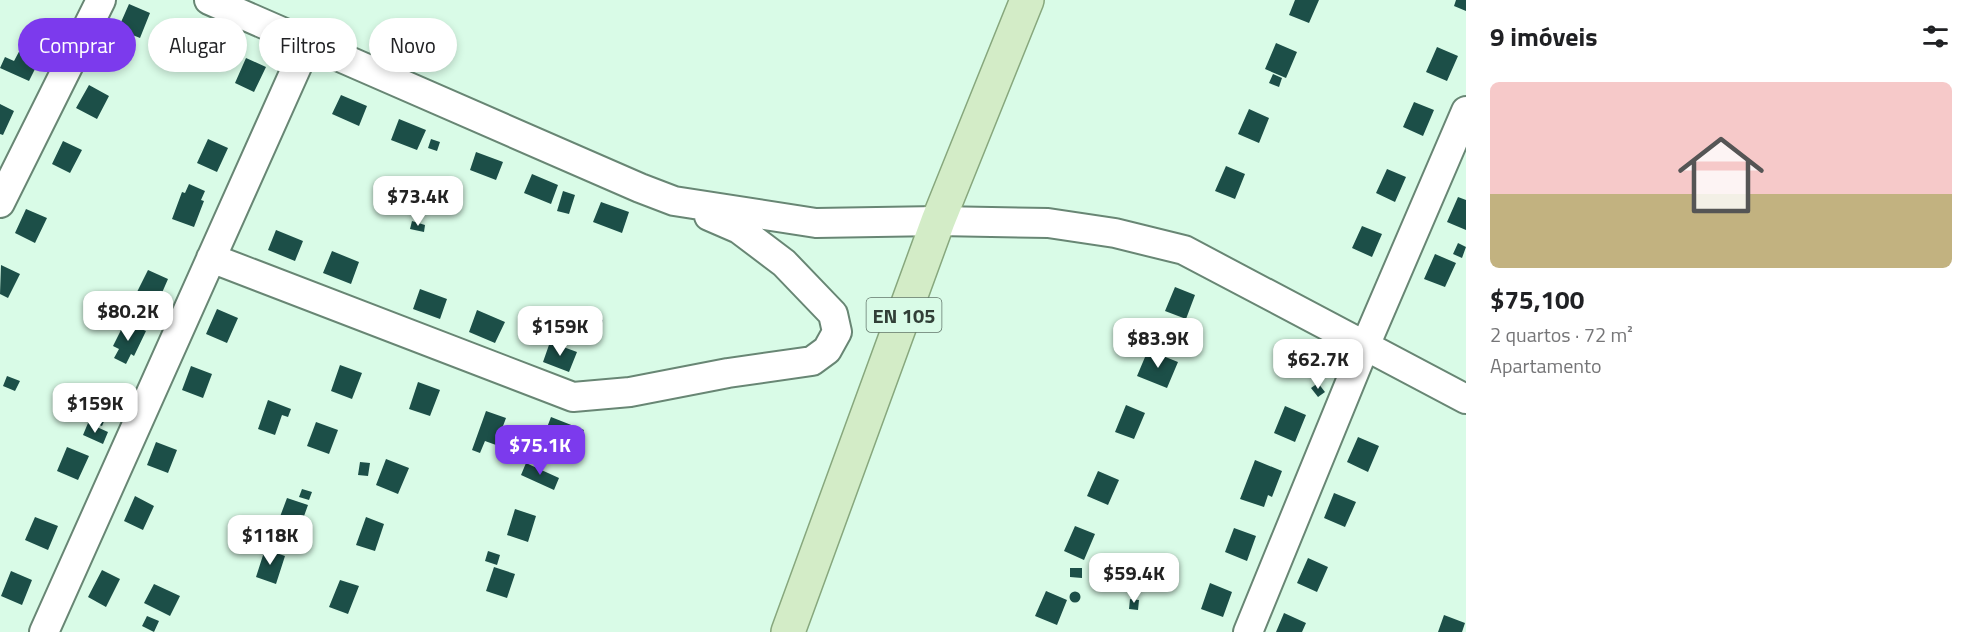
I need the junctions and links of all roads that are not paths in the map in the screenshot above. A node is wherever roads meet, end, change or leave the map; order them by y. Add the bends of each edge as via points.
1 (102, 0) edge
2 (209, 0) edge
3 (1027, 0) edge
4 (259, 22) edge
5 (357, 65) edge
6 (294, 72) edge
7 (1466, 111) edge
8 (674, 201) junction
9 (0, 203) edge
10 (938, 221) junction
11 (211, 258) junction
12 (1365, 346) junction
13 (1466, 399) edge
14 (44, 632) edge
15 (788, 632) edge
16 (1248, 632) edge

1 - 9 street
2 - 4 street
3 - 10 main road, EN 105
5 - 8 street
6 - 11 street
7 - 12 street
8 - 10 street via 816,223
8 - 11 street via 739,229 784,263 833,314 837,332 827,350 812,361 630,392 573,397
10 - 12 street via 1048,223 1115,233 1184,250
10 - 15 main road, EN 105
11 - 14 street
12 - 13 street
12 - 16 street

